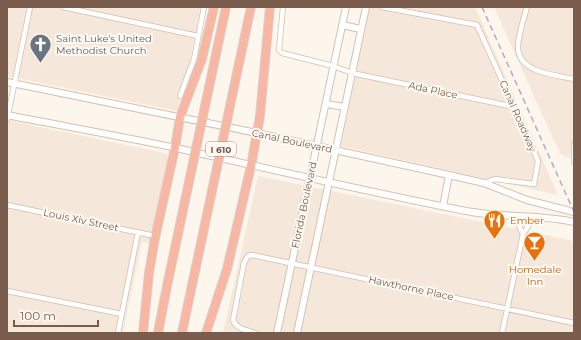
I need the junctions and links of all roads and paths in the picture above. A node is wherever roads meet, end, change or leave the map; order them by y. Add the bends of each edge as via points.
1 (30, 7) edge
2 (63, 7) edge
3 (204, 7) edge
4 (214, 7) edge
5 (226, 7) edge
6 (251, 7) edge
7 (270, 7) edge
8 (283, 7) edge
9 (346, 7) edge
10 (366, 7) edge
11 (382, 7) edge
12 (527, 7) edge
13 (342, 25) junction
14 (361, 29) junction
15 (198, 36) junction
16 (333, 66) junction
17 (352, 73) junction
18 (574, 79) edge
19 (7, 82) edge
20 (15, 84) junction
21 (180, 96) dead end
22 (326, 104) junction
23 (344, 107) junction
24 (514, 107) junction
25 (7, 117) edge
26 (180, 117) junction
27 (256, 133) junction
28 (574, 144) edge
29 (317, 147) junction
30 (175, 148) junction
31 (336, 150) junction
32 (574, 162) edge
33 (251, 166) junction
34 (449, 175) junction
35 (310, 178) junction
36 (329, 183) junction
37 (484, 183) junction
38 (7, 205) edge
39 (443, 206) junction
40 (574, 212) edge
41 (513, 216) junction
42 (534, 217) junction
43 (574, 222) edge
44 (138, 232) junction
45 (523, 234) junction
46 (155, 236) junction
47 (292, 263) junction
48 (311, 267) junction
49 (7, 291) edge
50 (507, 309) junction
51 (122, 314) junction
52 (574, 323) edge
53 (118, 333) edge
54 (143, 333) edge
55 (158, 333) edge
56 (183, 333) edge
57 (206, 333) edge
58 (255, 333) edge
59 (277, 333) edge
60 (297, 333) edge
61 (502, 333) edge

1 - 20 street
2 - 15 street
3 - 15 street
4 - 26 highway via 202,59
5 - 55 highway, I 610, bridge
6 - 56 highway, I 610, bridge
7 - 27 highway via 260,116
8 - 16 street, Ada Place via 279,50 282,53
9 - 13 main road, Florida Boulevard
10 - 14 main road, Florida Boulevard
11 - 24 street, Canal Roadway via 476,25
12 - 18 street via 518,47 521,58 525,64 539,71
13 - 14 main road
13 - 16 main road, Florida Boulevard
14 - 17 main road, Florida Boulevard
15 - 21 street via 194,59
16 - 17 street, Ada Place
16 - 22 main road, Florida Boulevard
17 - 23 main road, Florida Boulevard
17 - 24 street, Ada Place
19 - 20 main road, Canal Boulevard
20 - 25 street
20 - 26 main road, Canal Boulevard
22 - 23 main road
22 - 29 main road, Florida Boulevard
23 - 31 main road, Florida Boulevard
24 - 37 street, Canal Roadway via 538,161 534,184 495,179
25 - 30 main road
26 - 27 main road, Canal Boulevard
26 - 30 highway
27 - 29 main road, Canal Boulevard
27 - 33 highway
28 - 32 street
29 - 31 main road, Canal Boulevard
29 - 35 main road, Florida Boulevard
30 - 33 main road
30 - 46 highway
31 - 34 main road, Canal Boulevard
31 - 36 main road, Florida Boulevard
33 - 35 main road
33 - 57 highway via 227,270
34 - 37 main road, Canal Boulevard
34 - 39 main road
35 - 36 main road
35 - 47 main road, Florida Boulevard
36 - 39 main road
36 - 48 main road, Florida Boulevard
37 - 40 main road, Canal Boulevard via 527,200
38 - 44 street, Louis Xiv Street
39 - 41 main road
41 - 42 main road
41 - 45 street
42 - 43 main road
42 - 45 street
44 - 46 street, Louis Xiv Street
44 - 51 street
45 - 50 street
46 - 54 highway
47 - 48 street, Hawthorne Place
47 - 58 street, Hawthorne Place via 256,256 248,256 244,262 233,316 234,323
47 - 59 main road, Florida Boulevard
48 - 50 street, Hawthorne Place
48 - 60 main road, Florida Boulevard
49 - 51 street
50 - 52 street, Hawthorne Place
50 - 61 street
51 - 53 street

